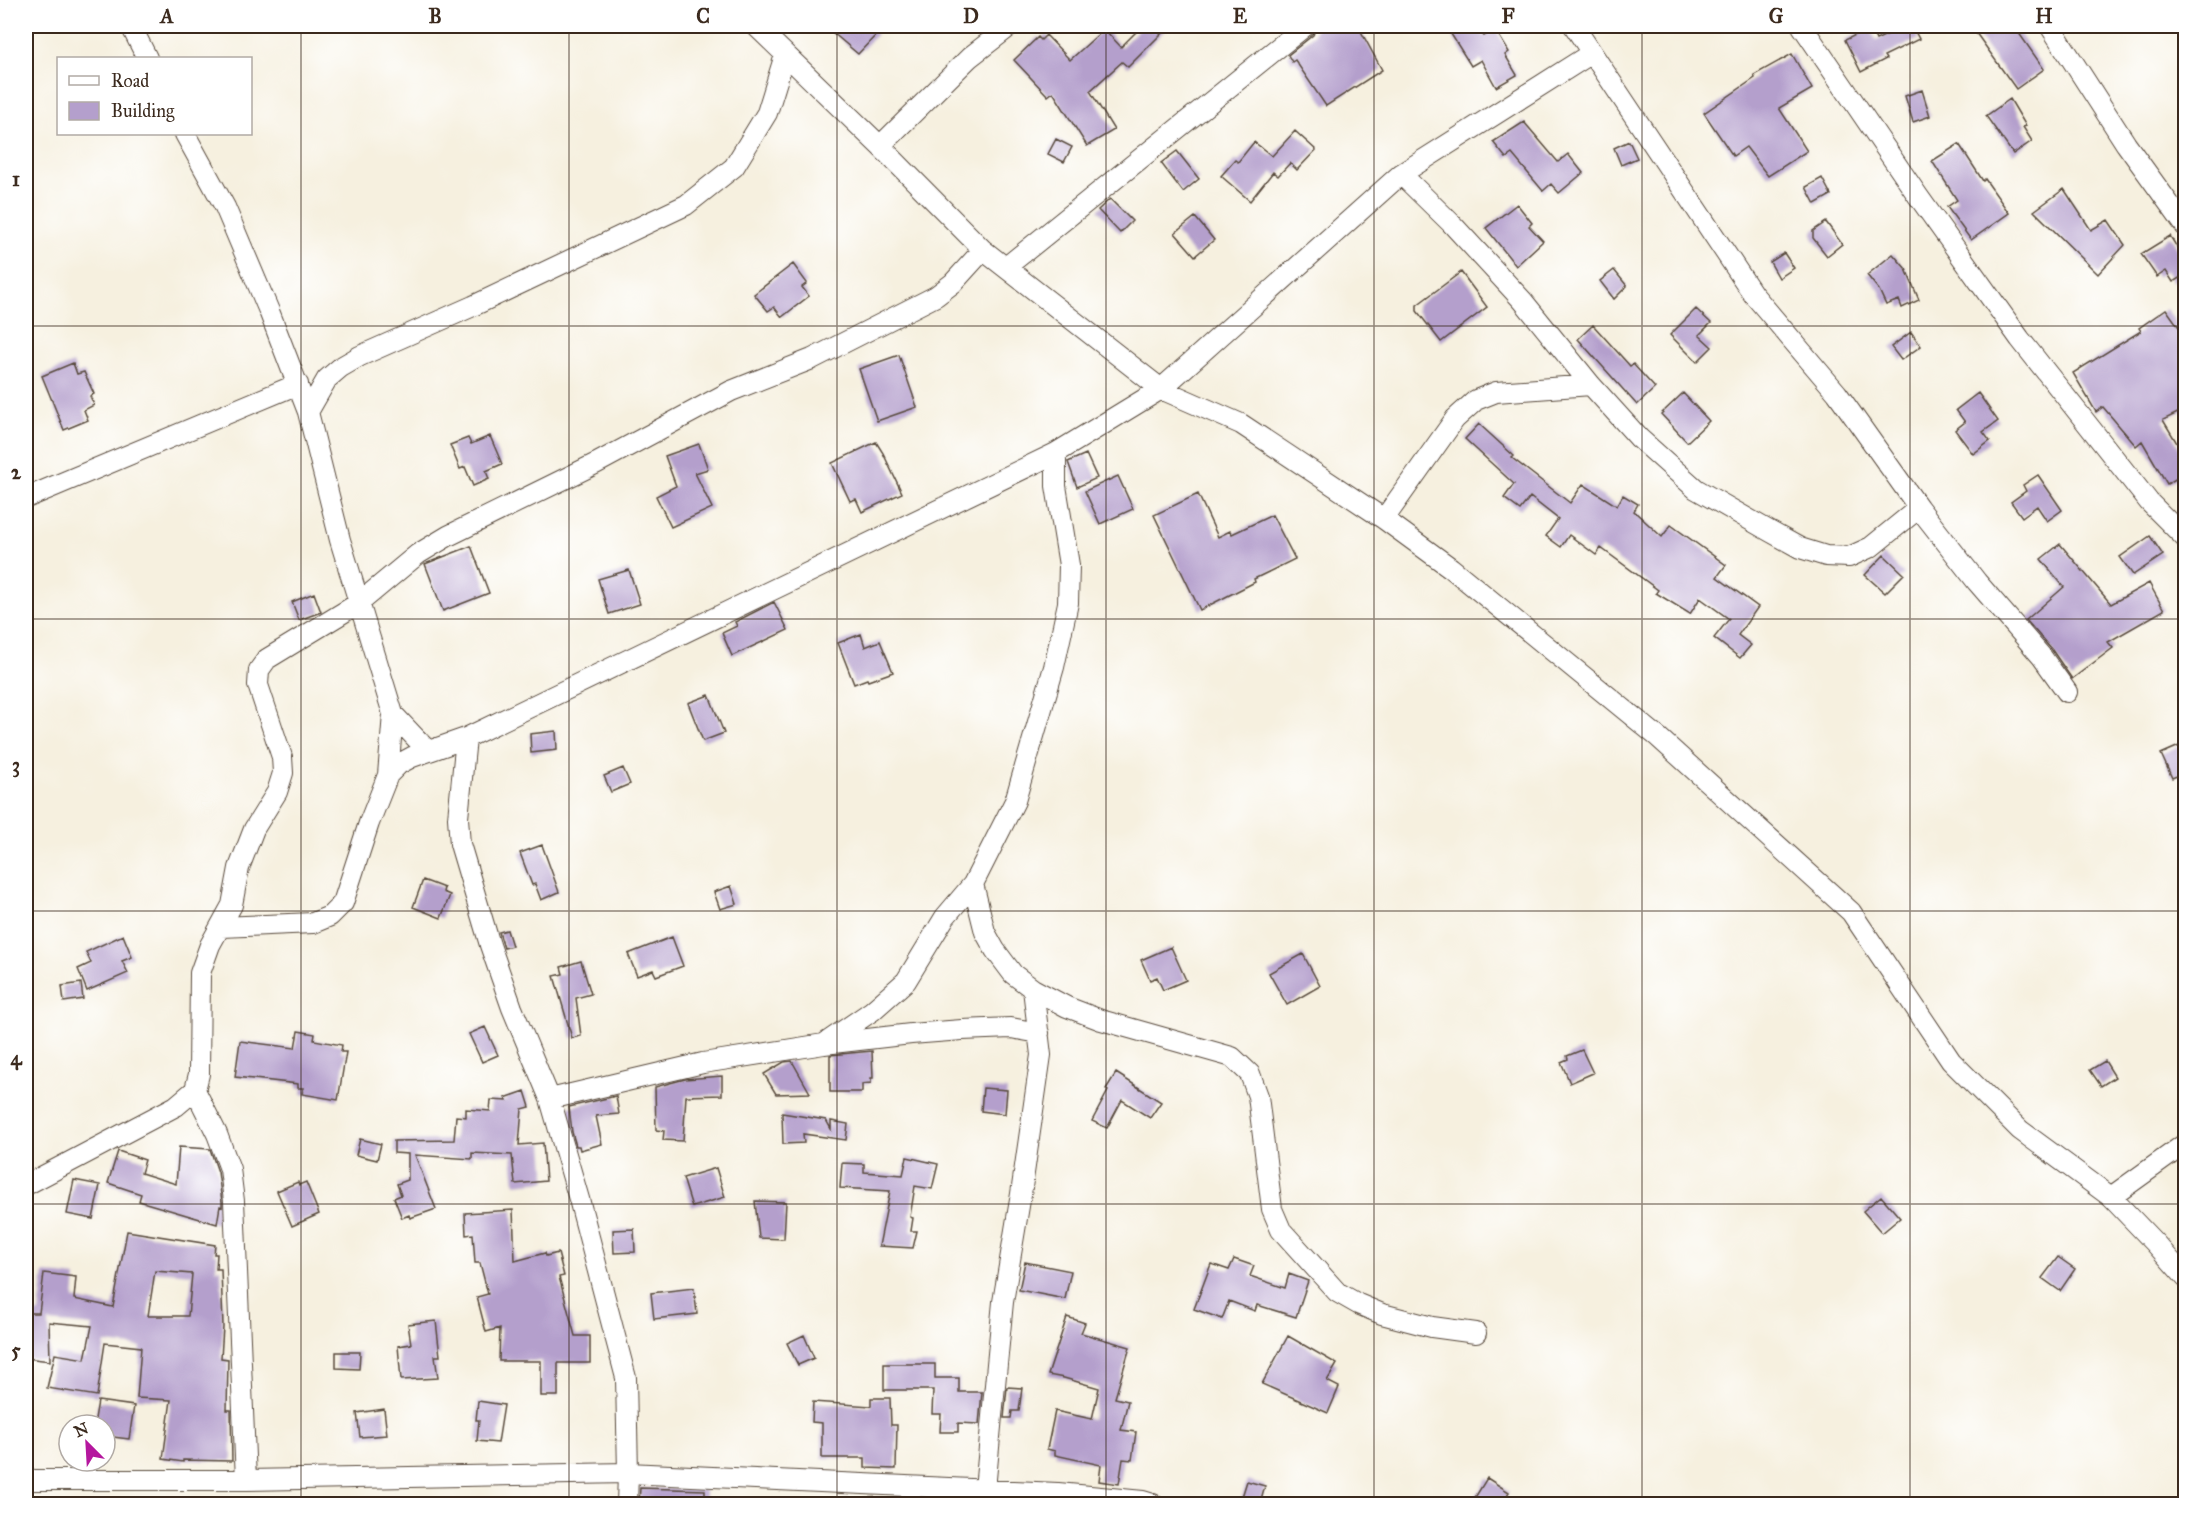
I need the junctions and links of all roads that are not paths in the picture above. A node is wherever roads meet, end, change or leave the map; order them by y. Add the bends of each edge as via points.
1 (131, 26) edge
2 (756, 26) edge
3 (1010, 26) edge
4 (1305, 26) edge
5 (1574, 26) edge
6 (1802, 26) edge
7 (2050, 26) edge
8 (1592, 53) junction
9 (785, 55) junction
10 (146, 57) edge
11 (185, 135) edge
12 (880, 146) junction
13 (1401, 174) junction
14 (2186, 227) edge
15 (983, 250) junction
16 (1006, 267) junction
17 (298, 384) junction
18 (1591, 385) junction
19 (1161, 389) junction
20 (308, 412) junction
21 (1056, 453) junction
22 (26, 498) edge
23 (1919, 508) junction
24 (1384, 519) junction
25 (2186, 539) edge
26 (359, 603) junction
27 (2067, 692) dead end
28 (393, 714) junction
29 (466, 738) junction
30 (428, 751) junction
31 (388, 775) junction
32 (973, 884) junction
33 (221, 927) junction
34 (1033, 989) junction
35 (1039, 1033) junction
36 (824, 1044) junction
37 (195, 1090) junction
38 (550, 1099) junction
39 (2186, 1143) edge
40 (26, 1185) edge
41 (2111, 1197) junction
42 (2186, 1278) edge
43 (1476, 1333) dead end
44 (628, 1473) junction
45 (26, 1480) edge
46 (246, 1480) junction
47 (985, 1489) junction
48 (627, 1504) edge
49 (1153, 1504) edge

1 - 10 street
2 - 9 street
3 - 12 street via 970,57
4 - 16 street
5 - 8 street
6 - 25 street via 2020,339 2149,502
7 - 14 street via 2126,144
8 - 13 street
8 - 23 street via 1753,294 1837,393
9 - 12 street
9 - 20 street via 767,113 734,167 686,205 360,356 327,379
11 - 17 street via 225,207
12 - 15 street
13 - 18 street via 1523,301
13 - 19 street
15 - 16 street
15 - 26 street via 936,297 812,359 731,392 448,536 417,554
16 - 19 street
17 - 20 street
17 - 22 street
18 - 23 street via 1640,438 1696,489 1800,548 1826,556 1849,557 1871,547
18 - 24 street via 1496,392 1476,400 1455,419
19 - 21 street
19 - 24 street via 1241,424
20 - 26 street
21 - 29 street
21 - 32 street via 1056,486 1069,565 1068,603 1016,801
23 - 27 street
24 - 41 street via 1451,568 1658,737 1851,912 1951,1061 2020,1130
26 - 28 street
26 - 33 street via 267,658 259,670 258,685 282,757 283,773 238,868 232,905
28 - 30 street
28 - 31 street
29 - 30 street
29 - 38 street via 458,818 460,844 512,1008
30 - 31 street via 399,764
31 - 33 street via 343,903 330,916 313,923
32 - 34 street via 995,950 1013,974
32 - 36 street via 945,917 906,981 872,1011
33 - 37 street via 200,972 199,1074
34 - 35 street
34 - 43 street via 1101,1020 1232,1057 1250,1074 1258,1096 1272,1209 1281,1230 1310,1264 1336,1292 1358,1305 1432,1327
35 - 36 street via 1011,1028 962,1030
35 - 47 street via 1037,1092 1003,1302
36 - 38 street via 703,1063
37 - 40 street via 176,1106
37 - 46 street via 218,1134 230,1169
38 - 44 street via 626,1378
39 - 41 street
41 - 42 street
44 - 46 street
44 - 47 street
44 - 48 street
45 - 46 street
47 - 49 street

